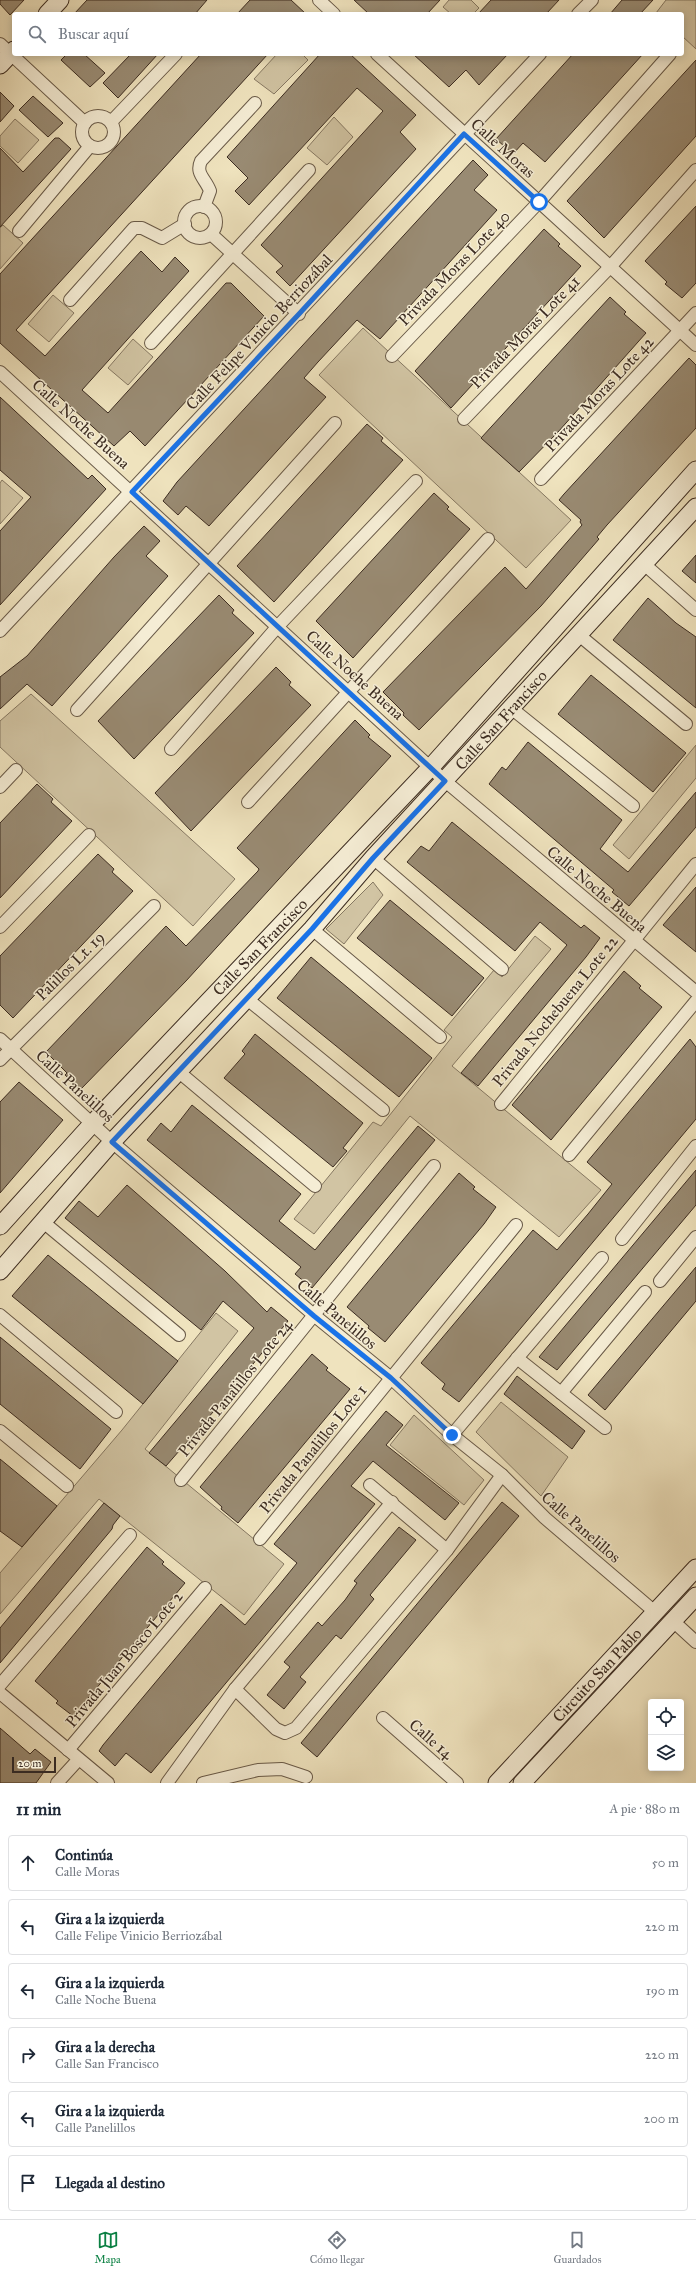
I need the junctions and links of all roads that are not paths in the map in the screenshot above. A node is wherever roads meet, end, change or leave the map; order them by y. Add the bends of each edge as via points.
1 (60, 0) edge
2 (319, 0) edge
3 (592, 0) edge
4 (49, 12) edge
5 (332, 12) edge
6 (580, 12) edge
7 (6, 53) edge
8 (174, 56) edge
9 (379, 56) edge
10 (538, 56) edge
11 (668, 56) edge
12 (254, 103) dead end
13 (111, 122) junction
14 (85, 123) junction
15 (464, 134) junction
16 (90, 146) junction
17 (309, 170) dead end
18 (696, 170) edge
19 (539, 202) junction
20 (204, 207) junction
21 (184, 224) junction
22 (19, 231) dead end
23 (211, 234) junction
24 (232, 253) junction
25 (610, 267) junction
26 (70, 300) dead end
27 (696, 312) edge
28 (299, 314) junction
29 (679, 331) junction
30 (151, 343) dead end
31 (696, 345) edge
32 (392, 356) dead end
33 (0, 372) edge
34 (464, 419) dead end
35 (335, 423) dead end
36 (696, 470) edge
37 (541, 478) dead end
38 (416, 481) dead end
39 (132, 492) junction
40 (696, 507) edge
41 (488, 539) dead end
42 (208, 563) junction
43 (644, 564) junction
44 (696, 610) edge
45 (278, 626) junction
46 (0, 631) edge
47 (579, 635) junction
48 (348, 690) junction
49 (511, 708) junction
50 (77, 710) dead end
51 (686, 724) dead end
52 (171, 749) dead end
53 (431, 767) junction
54 (16, 770) dead end
55 (445, 781) junction
56 (0, 786) edge
57 (248, 802) dead end
58 (633, 806) dead end
59 (89, 835) dead end
60 (373, 858) junction
61 (696, 864) edge
62 (154, 906) dead end
63 (0, 927) edge
64 (312, 929) junction
65 (632, 940) junction
66 (502, 969) dead end
67 (696, 992) edge
68 (246, 998) junction
69 (696, 1001) edge
70 (440, 1037) dead end
71 (0, 1039) edge
72 (10, 1049) junction
73 (0, 1060) edge
74 (179, 1072) junction
75 (501, 1104) dead end
76 (383, 1110) dead end
77 (92, 1124) junction
78 (112, 1142) junction
79 (696, 1146) edge
80 (569, 1155) dead end
81 (434, 1166) dead end
82 (315, 1186) dead end
83 (42, 1221) junction
84 (516, 1225) dead end
85 (0, 1226) edge
86 (696, 1237) edge
87 (622, 1239) dead end
88 (602, 1258) dead end
89 (0, 1271) edge
90 (660, 1282) dead end
91 (645, 1292) dead end
92 (0, 1315) edge
93 (314, 1316) junction
94 (179, 1335) dead end
95 (517, 1358) junction
96 (391, 1378) junction
97 (561, 1393) junction
98 (116, 1412) dead end
99 (605, 1428) dead end
100 (0, 1431) edge
101 (452, 1435) junction
102 (502, 1475) junction
103 (181, 1480) dead end
104 (370, 1485) dead end
105 (67, 1486) dead end
106 (392, 1502) junction
107 (130, 1535) dead end
108 (260, 1539) dead end
109 (447, 1550) junction
110 (696, 1568) edge
111 (205, 1588) dead end
112 (696, 1596) edge
113 (655, 1612) junction
114 (673, 1621) junction
115 (696, 1642) edge
116 (0, 1685) edge
117 (235, 1690) junction
118 (2, 1699) edge
119 (383, 1718) dead end
120 (68, 1750) junction
121 (78, 1760) junction
122 (258, 1770) junction
123 (306, 1777) dead end
124 (57, 1783) edge
125 (108, 1783) edge
126 (167, 1783) edge
127 (203, 1783) edge
128 (251, 1783) edge
129 (457, 1783) edge
130 (497, 1783) edge
131 (522, 1783) edge

1 - 4 street
2 - 5 street
3 - 6 street
7 - 14 street
8 - 13 street
9 - 15 street, Calle Moras
10 - 15 street, Calle Felipe Vinicio Berriozábal
11 - 19 street, Privada Moras Lote 40
12 - 20 street via 201,161 198,168 210,191
13 - 14 street via 97,116
13 - 16 street via 114,136 110,143 104,147
14 - 16 street via 83,136
15 - 19 street, Calle Moras
15 - 28 street, Calle Felipe Vinicio Berriozábal
16 - 22 street
17 - 24 street
18 - 25 street, Privada Moras Lote 41
19 - 25 street, Calle Moras
19 - 32 street, Privada Moras Lote 40
20 - 21 street via 192,208
20 - 23 street via 216,218 216,226
21 - 23 street via 188,232 195,237 204,238
21 - 26 street via 162,238 142,228 134,228
23 - 24 street
24 - 28 street
24 - 30 street
25 - 29 street, Calle Moras
25 - 34 street, Privada Moras Lote 41
27 - 29 street, Privada Moras Lote 42
28 - 39 street, Calle Felipe Vinicio Berriozábal
29 - 31 street, Calle Moras
29 - 37 street, Privada Moras Lote 42
33 - 39 street, Calle Noche Buena
35 - 42 street
36 - 53 street, Calle San Francisco
38 - 45 street
39 - 42 street, Calle Noche Buena
39 - 46 street, Calle Felipe Vinicio Berriozábal
40 - 43 street, Calle San Francisco
41 - 48 street
42 - 45 street, Calle Noche Buena
42 - 50 street
43 - 44 street
43 - 47 street, Calle San Francisco
45 - 48 street, Calle Noche Buena
45 - 52 street
47 - 49 street, Calle San Francisco
47 - 51 street
48 - 53 street, Calle Noche Buena
48 - 57 street
49 - 55 street, Calle San Francisco
49 - 58 street
53 - 55 street, Calle Noche Buena
53 - 77 street, Calle San Francisco
54 - 56 street
55 - 60 street, Calle San Francisco
55 - 65 street, Calle Noche Buena
59 - 63 street
60 - 64 street, Calle San Francisco
60 - 66 street
61 - 65 street, Privada Nochebuena Lote 22
62 - 72 street, Palillos Lt. 19
64 - 68 street, Calle San Francisco
64 - 70 street
65 - 67 street, Calle Noche Buena
65 - 75 street, Privada Nochebuena Lote 22
68 - 74 street, Calle San Francisco
68 - 76 street
69 - 80 street
71 - 72 street, Calle Panelillos
72 - 73 street, Palillos Lt. 19
72 - 77 street, Calle Panelillos
74 - 78 street, Calle San Francisco
74 - 82 street
77 - 78 street, Calle Panelillos
77 - 85 street, Calle San Francisco
78 - 83 street, Calle San Francisco
78 - 93 street, Calle Panelillos
79 - 87 street
81 - 93 street, Privada Panalillos Lote 24
83 - 89 street, Calle San Francisco
83 - 94 street
84 - 96 street, Privada Panalillos Lote 1
86 - 90 street
88 - 95 street
91 - 97 street
92 - 98 street
93 - 96 street, Calle Panelillos
93 - 103 street, Privada Panalillos Lote 24
95 - 97 street
95 - 101 street
96 - 101 street, Calle Panelillos
96 - 108 street, Privada Panalillos Lote 1
97 - 99 street
100 - 105 street
101 - 102 street, Calle Panelillos
102 - 109 street
102 - 113 street, Calle Panelillos via 545,1518
104 - 106 street
106 - 109 street
106 - 117 street
107 - 116 street
109 - 117 street via 296,1728 285,1733 276,1729
110 - 113 street, Circuito San Pablo
111 - 120 street, Privada Juan Bosco Lote 2
112 - 114 street, Circuito San Pablo
113 - 130 street, Circuito San Pablo
114 - 115 street
114 - 131 street, Circuito San Pablo
117 - 126 street
118 - 120 street
119 - 129 street, Calle 14
120 - 121 street
121 - 124 street
121 - 125 street
122 - 123 street via 282,1769
122 - 127 street
122 - 128 street

